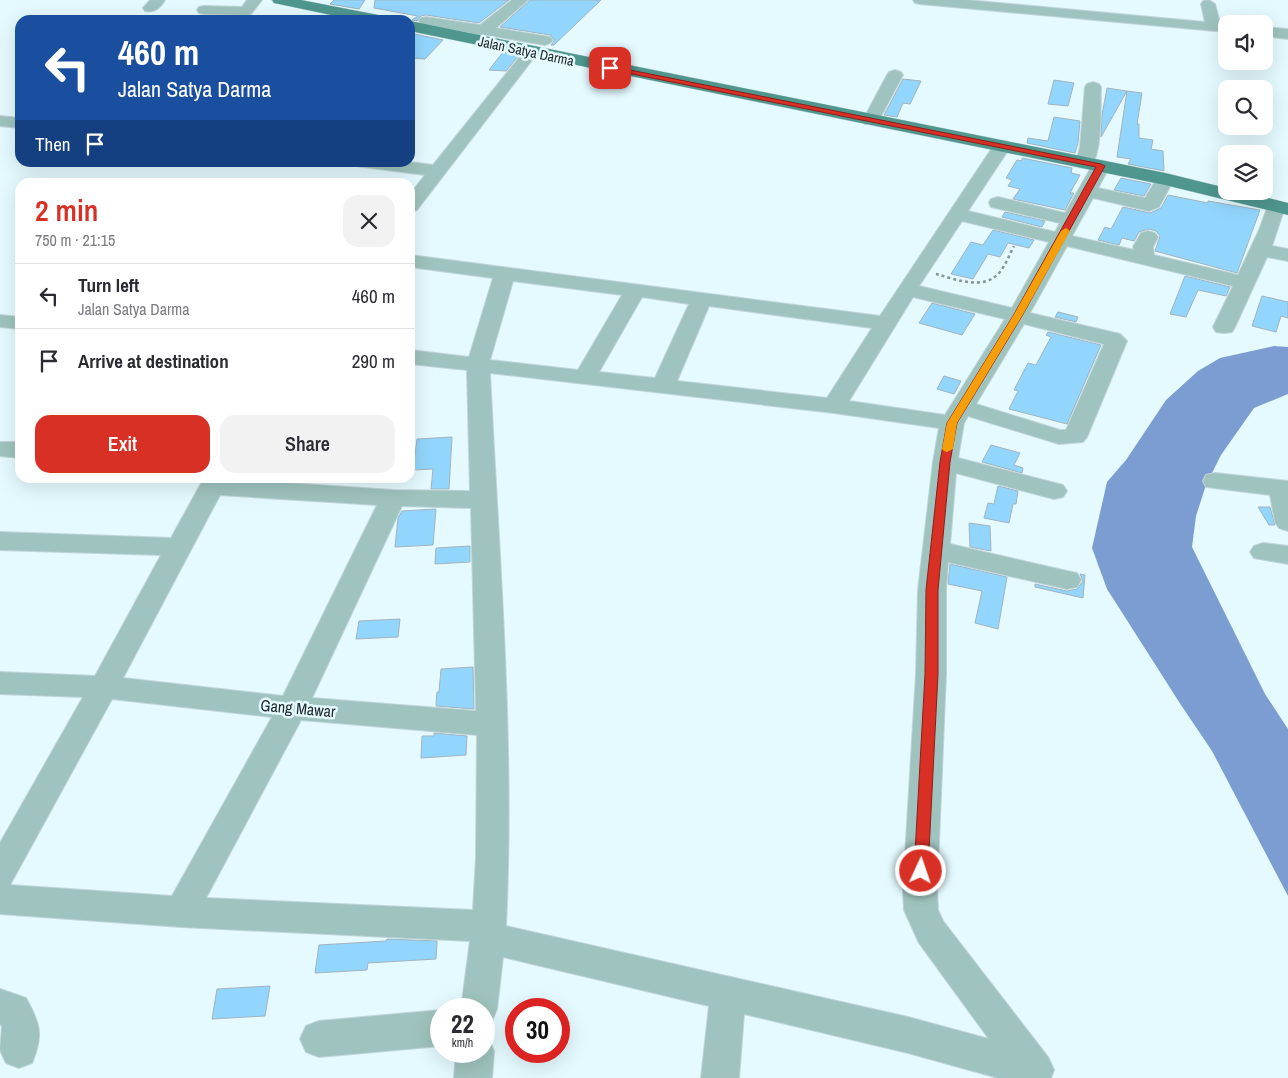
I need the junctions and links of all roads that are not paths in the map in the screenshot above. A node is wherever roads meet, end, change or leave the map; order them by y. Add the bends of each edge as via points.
1 (255, 0) edge
2 (279, 0) edge
3 (521, 0) edge
4 (920, 0) edge
5 (1127, 0) edge
6 (1208, 4) dead end
7 (204, 10) dead end
8 (353, 15) edge
9 (1128, 20) junction
10 (418, 24) edge
11 (1218, 24) edge
12 (1218, 28) edge
13 (1273, 33) edge
14 (1288, 34) edge
15 (478, 35) junction
16 (545, 40) dead end
17 (531, 52) junction
18 (896, 75) dead end
19 (1093, 87) dead end
20 (871, 120) junction
21 (0, 121) edge
22 (15, 122) edge
23 (1002, 146) junction
24 (1093, 164) junction
25 (405, 167) edge
26 (439, 171) junction
27 (1165, 179) junction
28 (1088, 191) junction
29 (415, 200) edge
30 (998, 203) dead end
31 (1282, 208) edge
32 (956, 214) junction
33 (1066, 230) junction
34 (1148, 237) dead end
35 (1259, 249) junction
36 (1288, 255) edge
37 (1142, 258) junction
38 (415, 262) edge
39 (505, 273) junction
40 (1245, 283) junction
41 (636, 289) junction
42 (907, 289) junction
43 (702, 299) junction
44 (1018, 316) junction
45 (0, 321) edge
46 (15, 322) edge
47 (886, 323) junction
48 (1224, 327) dead end
49 (415, 358) edge
50 (478, 364) junction
51 (585, 376) junction
52 (663, 386) junction
53 (834, 406) junction
54 (957, 415) junction
55 (0, 449) edge
56 (15, 450) edge
57 (945, 462) junction
58 (1214, 481) dead end
59 (213, 483) edge
60 (225, 483) edge
61 (1285, 489) edge
62 (1054, 491) dead end
63 (393, 498) junction
64 (484, 500) junction
65 (1288, 522) edge
66 (0, 541) edge
67 (178, 547) junction
68 (934, 550) junction
69 (1067, 580) dead end
70 (0, 682) edge
71 (104, 687) junction
72 (292, 708) junction
73 (492, 724) junction
74 (0, 874) edge
75 (0, 899) edge
76 (181, 912) junction
77 (488, 932) junction
78 (728, 994) junction
79 (481, 998) edge
80 (0, 1006) edge
81 (430, 1029) edge
82 (319, 1039) dead end
83 (19, 1050) dead end
84 (475, 1063) edge
85 (1040, 1074) edge
86 (473, 1078) edge
87 (720, 1078) edge

1 - 7 street via 246,11
2 - 8 main road
3 - 15 street
4 - 9 street
5 - 9 street
6 - 11 street
9 - 12 street
10 - 15 main road, Jalan Satya Darma
13 - 14 street
15 - 16 street
15 - 17 main road, Jalan Satya Darma
17 - 20 main road, Jalan Satya Darma
17 - 26 street
18 - 20 street
19 - 24 street via 1089,147
20 - 23 main road, Jalan Satya Darma
21 - 22 street
23 - 24 main road, Jalan Satya Darma
23 - 32 street
24 - 27 main road, Jalan Satya Darma
24 - 28 street
25 - 26 street
26 - 29 street
27 - 28 street via 1149,205
27 - 31 main road, Jalan Satya Darma
28 - 33 street
30 - 33 street
31 - 35 street
32 - 33 street
32 - 42 street
33 - 37 street
33 - 44 street
34 - 37 street
35 - 36 street
35 - 40 street
37 - 40 street via 1193,261
38 - 39 street
39 - 41 street
39 - 50 street
40 - 48 street
41 - 43 street
41 - 51 street
42 - 44 street
42 - 47 street
43 - 47 street
43 - 52 street
44 - 54 street
44 - 54 street via 1116,341 1075,437 1059,437
45 - 46 street
47 - 53 street
49 - 50 street
50 - 51 street
50 - 64 street
51 - 52 street
52 - 53 street
53 - 54 street via 925,418
54 - 57 street
55 - 56 street
57 - 62 street
57 - 68 street
58 - 61 street
59 - 67 street
60 - 63 street
61 - 65 street
63 - 64 street
63 - 72 street
64 - 73 street
66 - 67 street
67 - 71 street
68 - 69 street
68 - 85 street via 920,910 931,932
70 - 71 street, Gang Mawar
71 - 72 street, Gang Mawar
71 - 74 street
72 - 73 street, Gang Mawar
72 - 76 street
73 - 77 street via 493,857
75 - 76 street
76 - 77 street
77 - 78 street
77 - 79 street
78 - 85 street via 908,1035
78 - 87 street
80 - 83 street via 13,1010 21,1025
81 - 82 street
84 - 86 street

